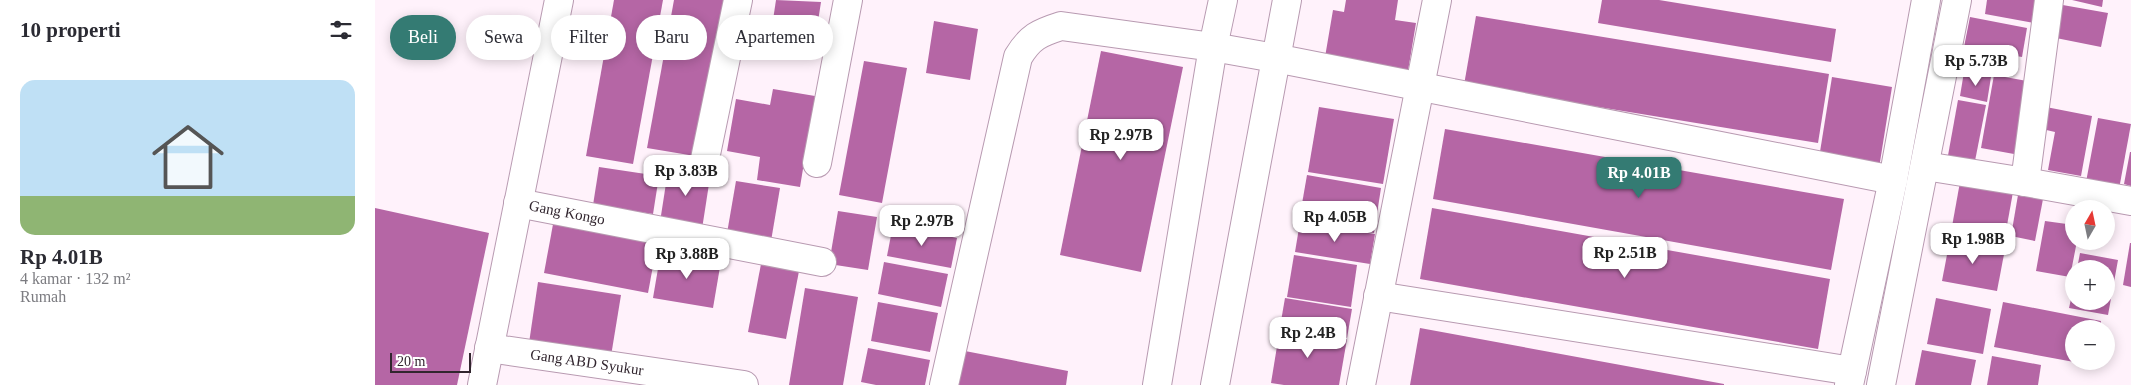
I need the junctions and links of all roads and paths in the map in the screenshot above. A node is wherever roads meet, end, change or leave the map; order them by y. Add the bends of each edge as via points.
1 (559, 0) edge
2 (738, 0) edge
3 (848, 0) edge
4 (1223, 0) edge
5 (1287, 0) edge
6 (1437, 0) edge
7 (1926, 0) edge
8 (1957, 0) edge
9 (2049, 0) edge
10 (1213, 47) junction
11 (1275, 58) junction
12 (1420, 85) junction
13 (705, 160) dead end
14 (817, 163) dead end
15 (1925, 166) junction
16 (1893, 180) junction
17 (2025, 182) junction
18 (2131, 201) edge
19 (518, 202) junction
20 (822, 262) dead end
21 (1378, 296) junction
22 (489, 348) junction
23 (1850, 378) edge
24 (482, 385) edge
25 (744, 385) edge
26 (944, 385) edge
27 (1157, 385) edge
28 (1215, 385) edge
29 (1361, 385) edge
30 (1881, 385) edge

1 - 19 street
2 - 13 street
3 - 14 street
4 - 10 street
5 - 11 street
6 - 12 street
7 - 16 street
8 - 15 street
9 - 17 street
10 - 11 street
10 - 26 street via 1061,26 1037,34 1026,44 1017,57
10 - 27 street
11 - 12 street
11 - 28 street
12 - 16 street
12 - 21 street
15 - 17 street
15 - 30 street
16 - 23 street
17 - 18 street
19 - 20 street, Gang Kongo
19 - 22 street
21 - 23 street
21 - 29 street
22 - 24 street
22 - 25 street, Gang ABD Syukur

